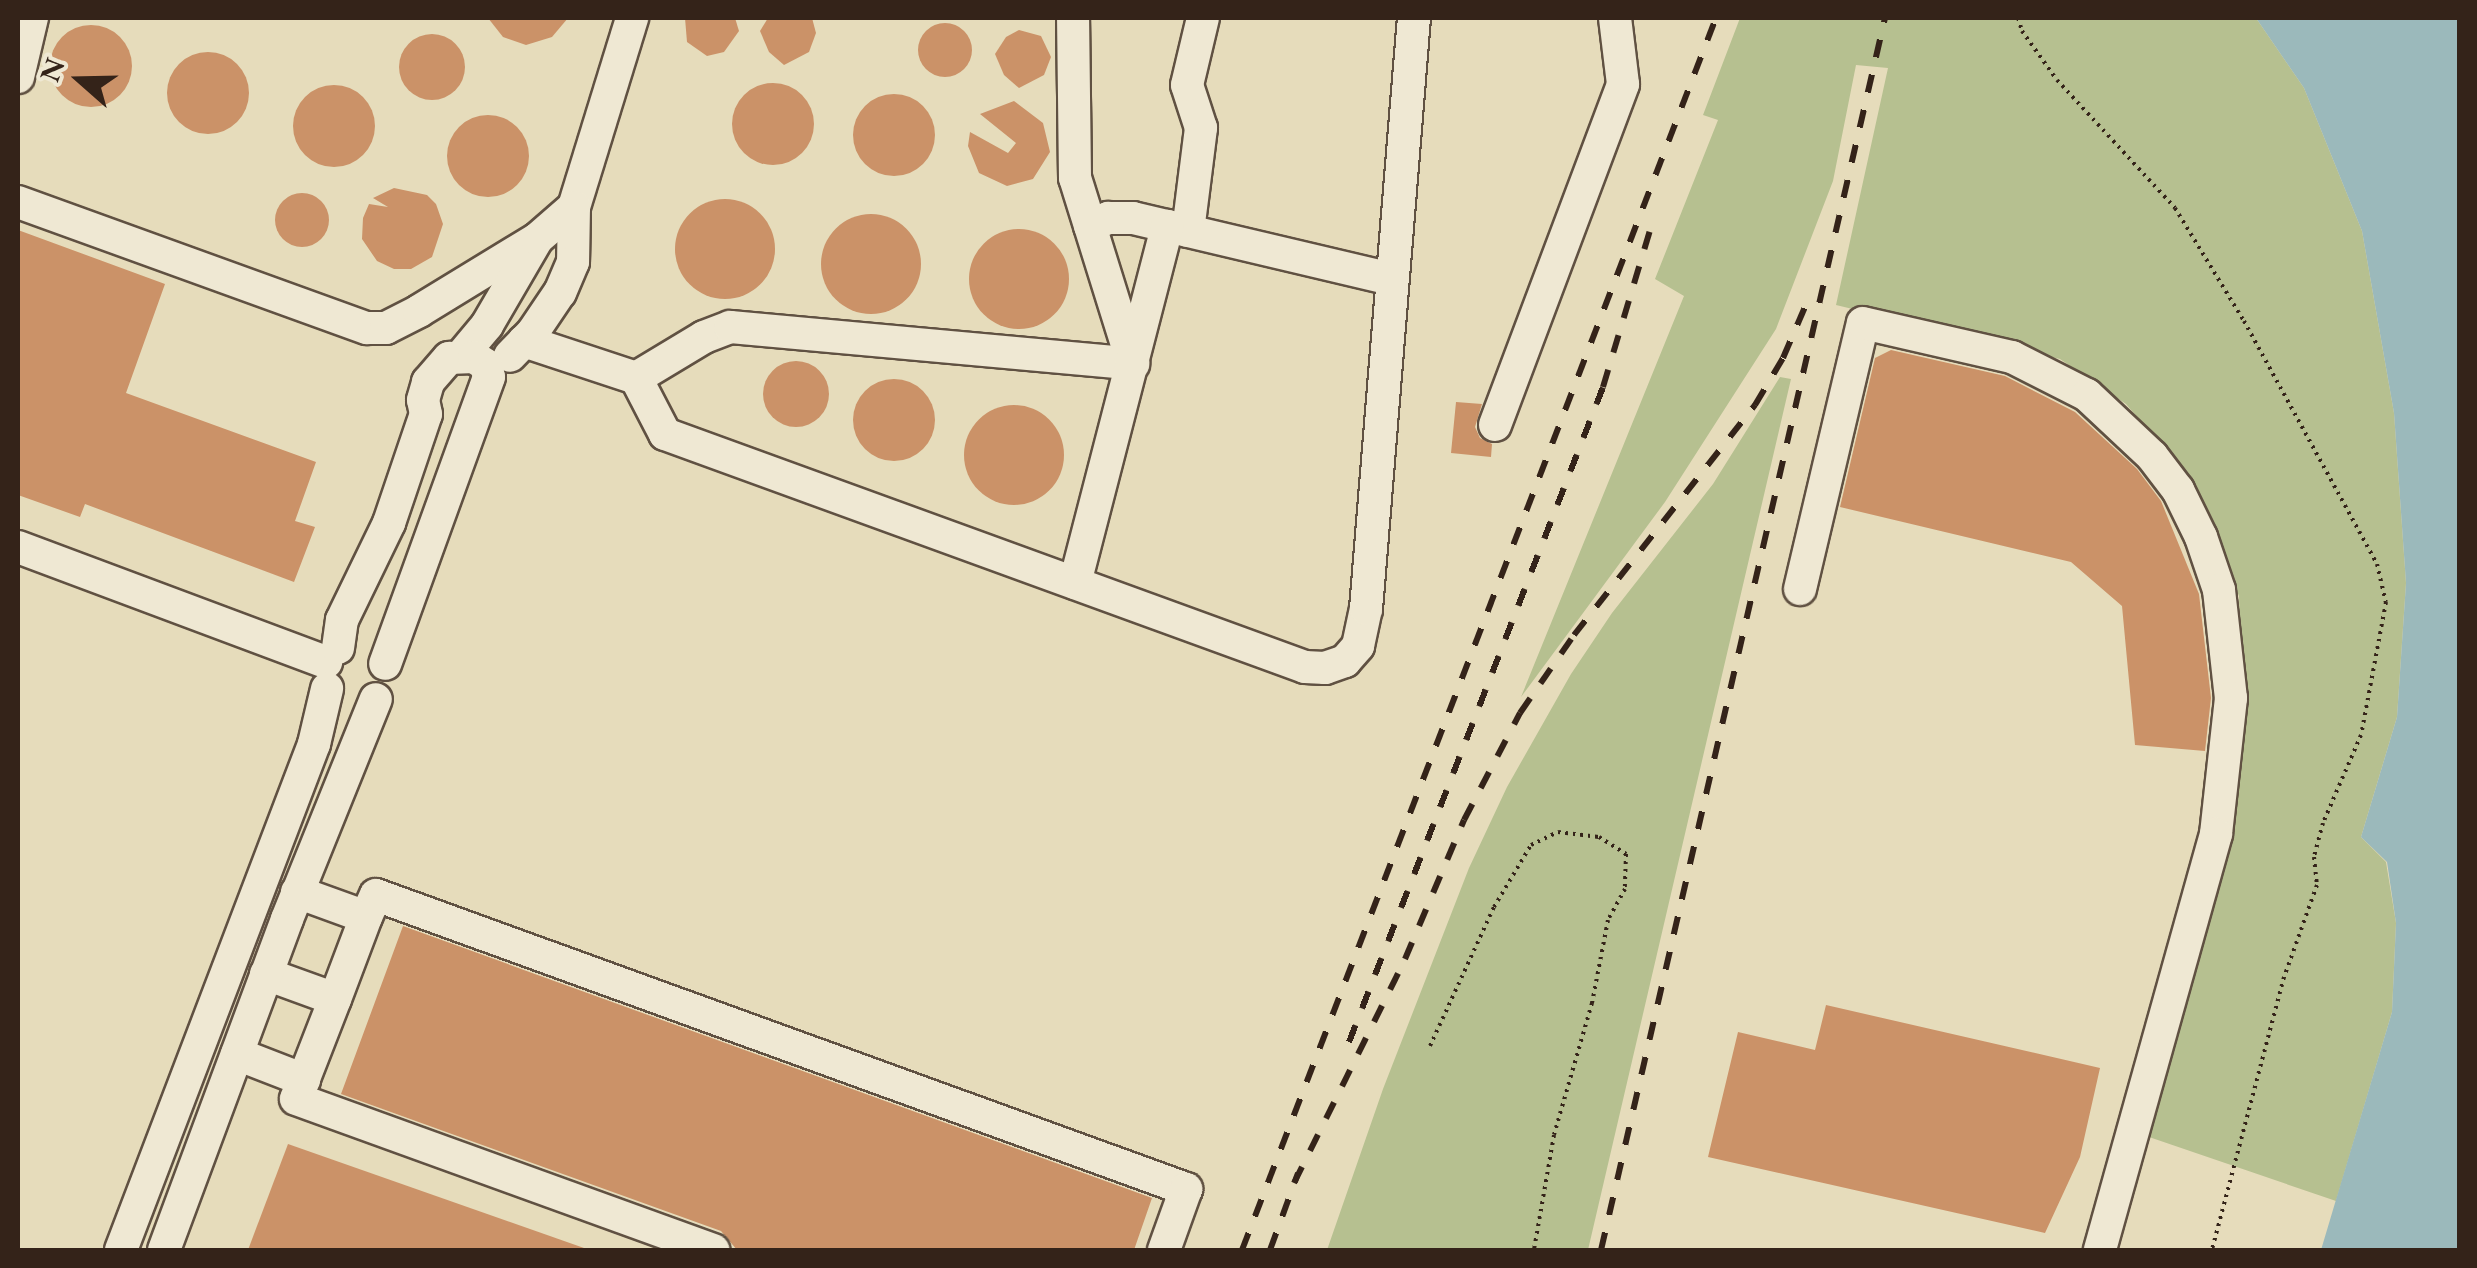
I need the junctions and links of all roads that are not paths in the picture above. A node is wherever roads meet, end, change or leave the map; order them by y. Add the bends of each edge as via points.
1 (32, 18) edge
2 (632, 18) edge
3 (1074, 18) edge
4 (1202, 18) edge
5 (1414, 18) edge
6 (1615, 18) edge
7 (18, 77) edge
8 (18, 202) edge
9 (574, 207) junction
10 (1090, 226) junction
11 (1177, 228) junction
12 (537, 239) junction
13 (1392, 279) junction
14 (524, 341) junction
15 (462, 356) junction
16 (1132, 364) junction
17 (489, 376) junction
18 (636, 378) junction
19 (1495, 425) dead end
20 (18, 546) edge
21 (1076, 583) junction
22 (1800, 588) dead end
23 (385, 664) junction
24 (330, 666) junction
25 (376, 698) junction
26 (298, 892) junction
27 (366, 917) junction
28 (266, 974) junction
29 (335, 999) junction
30 (236, 1054) junction
31 (304, 1080) junction
32 (121, 1250) edge
33 (164, 1250) edge
34 (714, 1250) edge
35 (1164, 1250) edge
36 (2100, 1250) edge

1 - 7 street
2 - 9 street
3 - 10 street via 1075,178
4 - 11 street via 1187,85 1201,128
5 - 13 street
6 - 19 street via 1623,84
8 - 12 street via 367,328 402,320
9 - 12 street
9 - 14 street via 573,262
10 - 11 street via 1108,218
10 - 16 street
11 - 13 street
11 - 16 street
12 - 15 street via 488,325
13 - 21 street via 1366,609 1358,646 1345,661 1305,666
14 - 17 street
14 - 18 street
15 - 17 street via 486,366
15 - 24 street via 449,358 428,382 426,414 389,523 342,620
16 - 18 street via 730,327
16 - 21 street
17 - 23 street
18 - 21 street via 665,434
20 - 24 street
22 - 36 street via 1863,323 2012,357 2087,394 2152,456 2201,537 2228,646 2223,782 2201,893
23 - 24 street via 366,644
23 - 25 street via 386,682
24 - 25 street via 349,706
24 - 32 street via 314,744
25 - 26 street
26 - 27 street
26 - 28 street
27 - 29 street
27 - 35 street via 376,895 1186,1189
28 - 29 street
28 - 30 street
29 - 31 street
30 - 31 street
30 - 33 street
31 - 34 street via 296,1100

